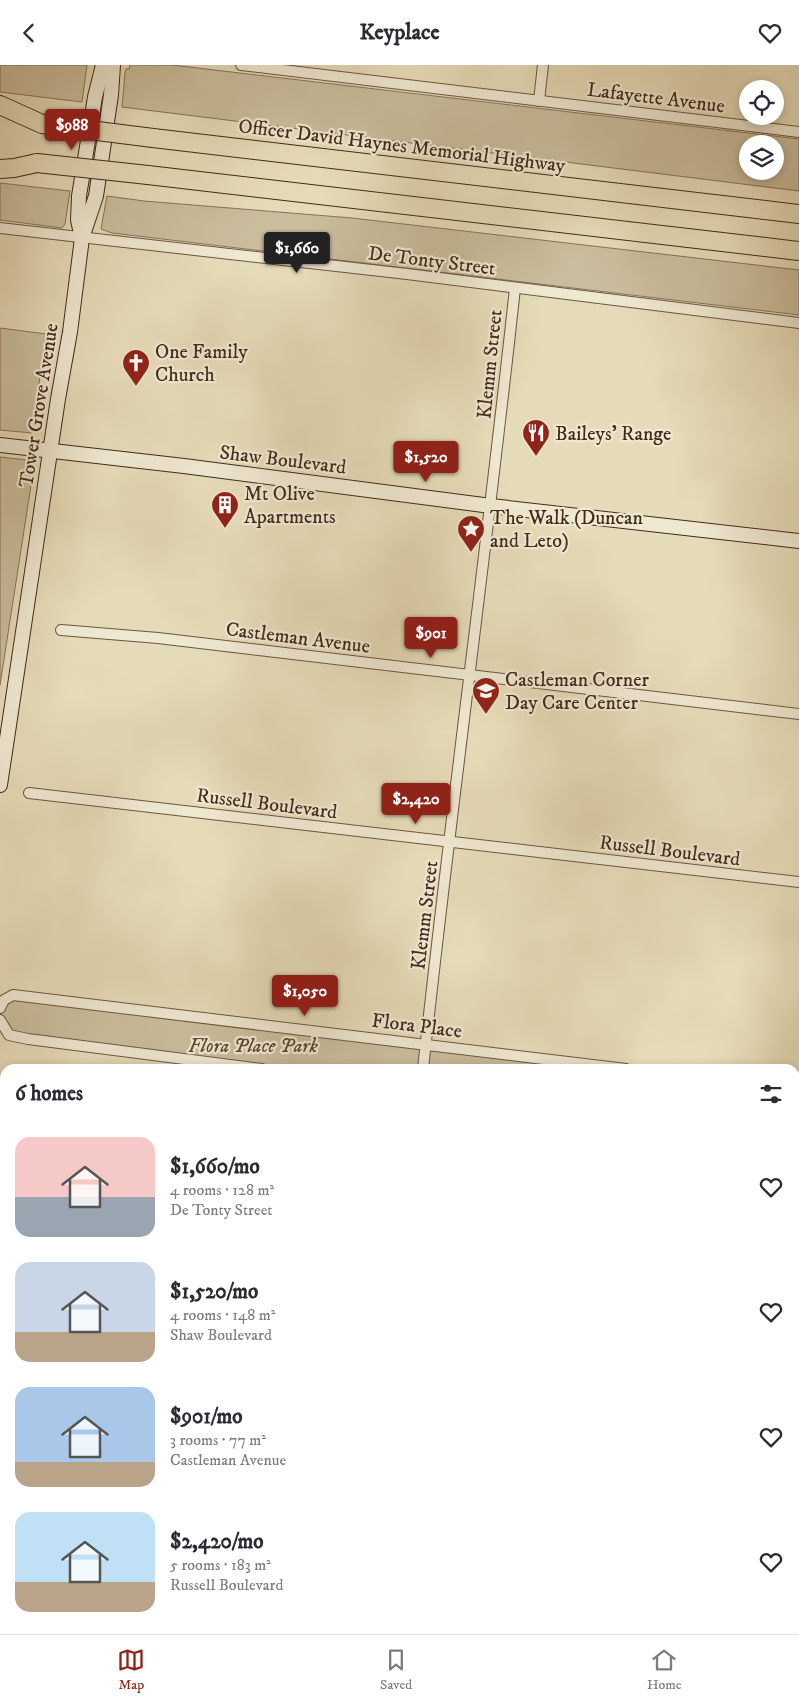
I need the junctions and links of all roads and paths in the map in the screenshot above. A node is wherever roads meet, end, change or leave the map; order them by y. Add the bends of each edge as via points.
1 (103, 65) edge
2 (113, 65) edge
3 (241, 65) edge
4 (543, 65) edge
5 (538, 101) junction
6 (0, 105) edge
7 (0, 119) edge
8 (42, 124) junction
9 (799, 132) edge
10 (0, 158) edge
11 (37, 163) junction
12 (0, 169) edge
13 (799, 213) edge
14 (0, 228) edge
15 (82, 238) junction
16 (799, 251) edge
17 (515, 289) junction
18 (799, 323) edge
19 (0, 445) edge
20 (50, 451) junction
21 (491, 506) junction
22 (799, 541) edge
23 (61, 630) dead end
24 (469, 676) junction
25 (799, 714) edge
26 (0, 785) edge
27 (30, 793) dead end
28 (450, 842) junction
29 (799, 882) edge
30 (0, 1007) edge
31 (0, 1020) edge
32 (426, 1044) junction
33 (223, 1064) edge
34 (424, 1064) edge
35 (586, 1064) edge

1 - 15 street, Tower Grove Avenue via 79,196 78,220
2 - 15 street, Tower Grove Avenue via 96,196
3 - 5 street, Lafayette Avenue
4 - 5 street
5 - 9 street, Lafayette Avenue
6 - 8 highway
7 - 8 highway, Officer David Haynes Memorial Highway
8 - 13 highway, Officer David Haynes Memorial Highway, bridge
10 - 11 highway
11 - 12 highway
11 - 16 highway, bridge
14 - 15 street, De Tonty Street
15 - 17 street, De Tonty Street
15 - 20 street, Tower Grove Avenue
17 - 18 street, De Tonty Street
17 - 21 street, Klemm Street
19 - 20 street, Shaw Boulevard
20 - 21 street, Shaw Boulevard
20 - 26 street, Tower Grove Avenue
21 - 22 street, Shaw Boulevard
21 - 24 street, Klemm Street
23 - 24 street, Castleman Avenue via 158,638
24 - 25 street, Castleman Avenue
24 - 28 street, Klemm Street
27 - 28 street, Russell Boulevard
28 - 29 street, Russell Boulevard
28 - 32 street, Klemm Street
30 - 32 street, Flora Place via 13,995
31 - 33 street via 9,1035 28,1039
32 - 34 street, Klemm Street
32 - 35 street, Flora Place

